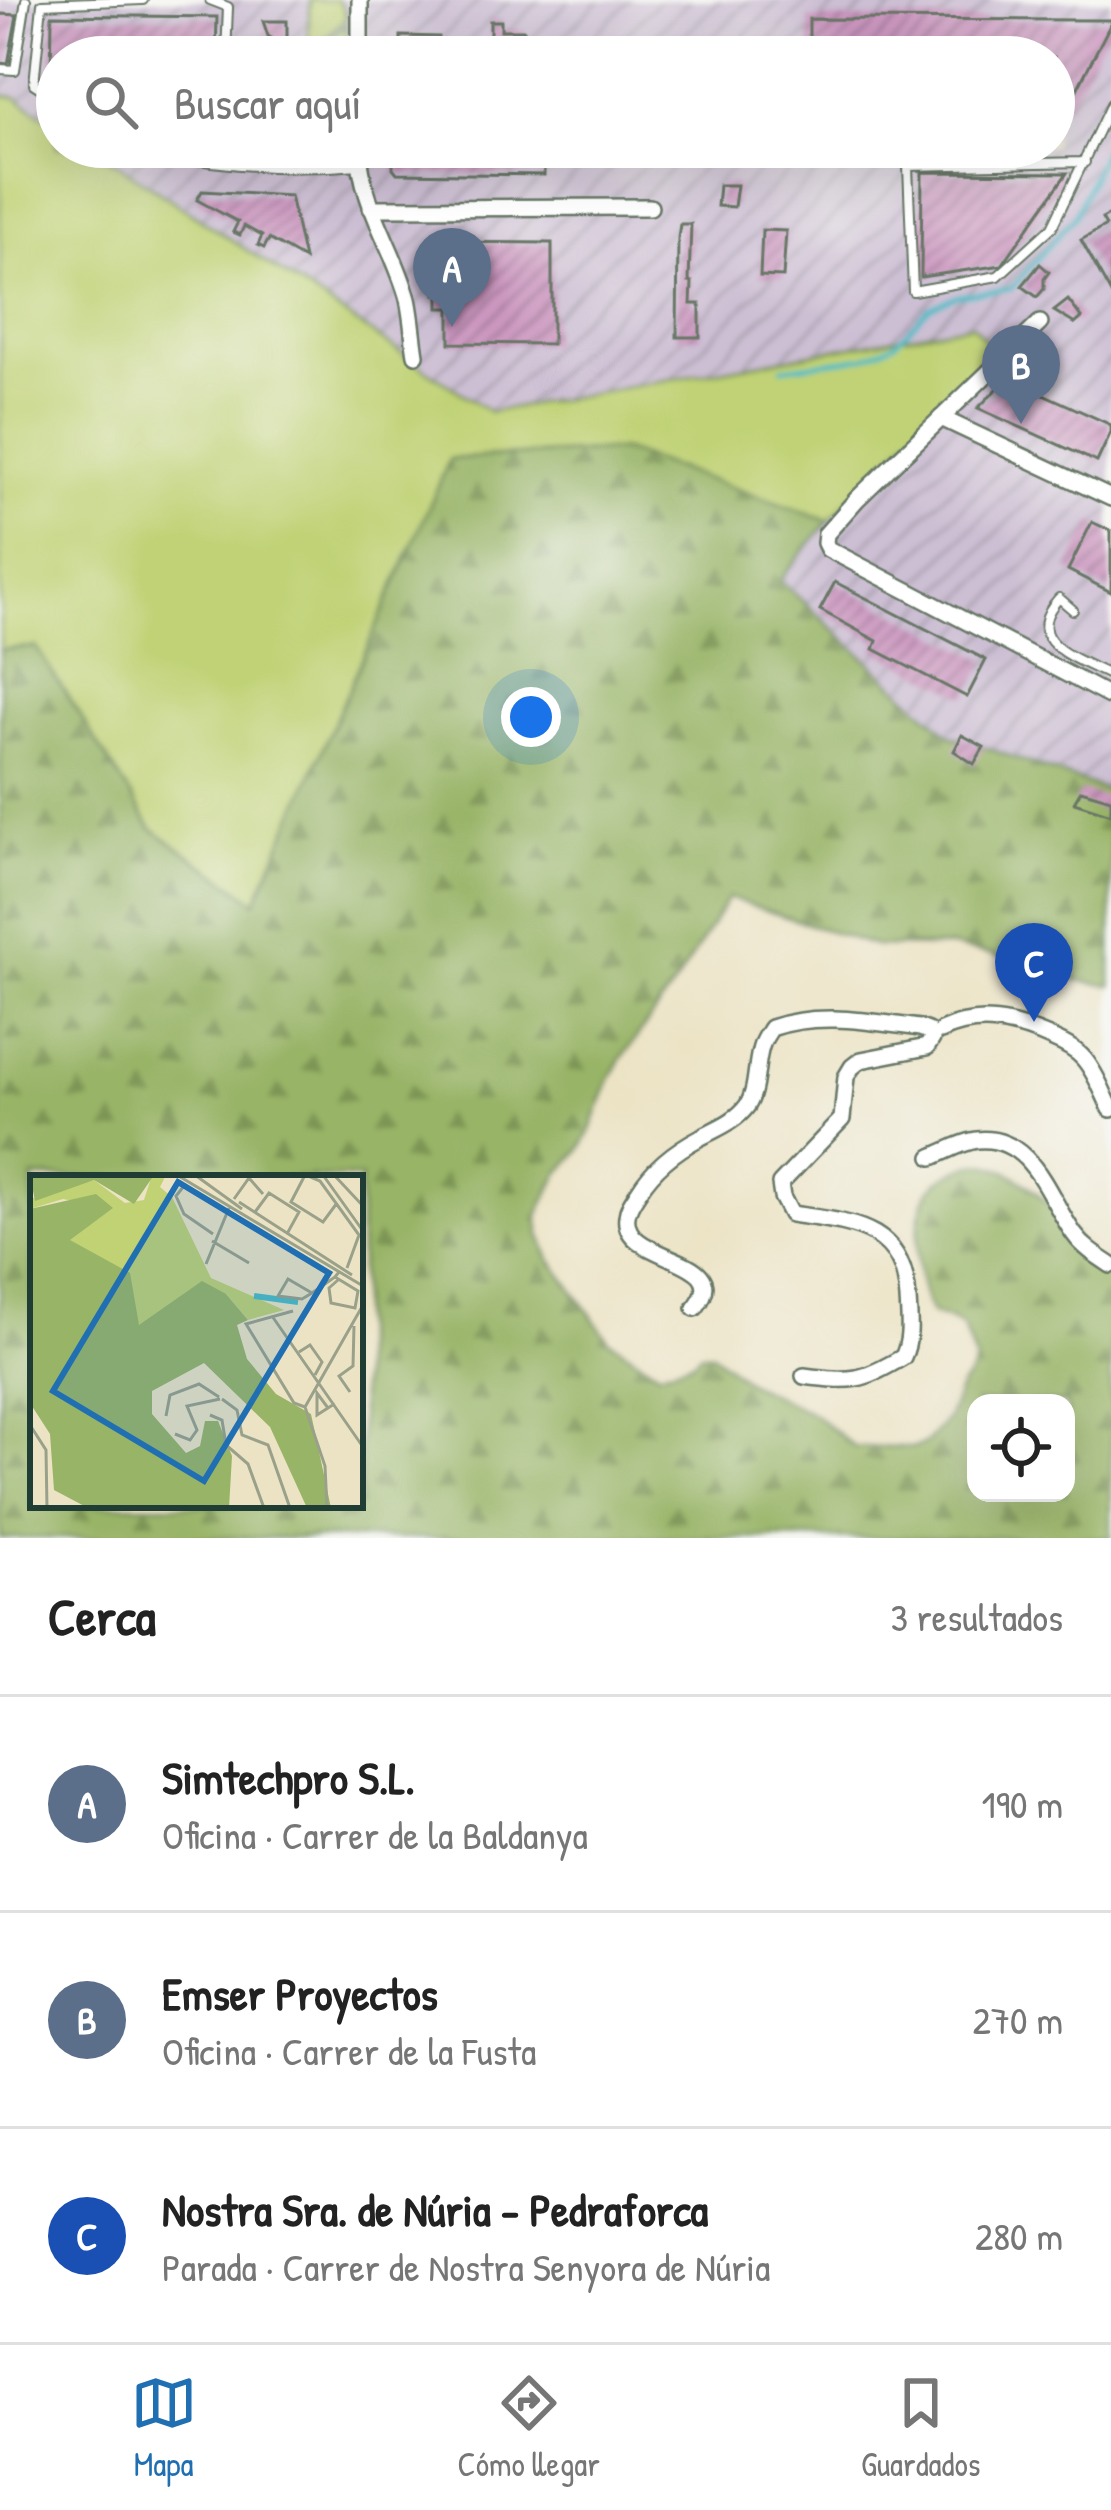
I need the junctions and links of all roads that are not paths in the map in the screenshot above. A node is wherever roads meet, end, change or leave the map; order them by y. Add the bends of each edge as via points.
1 (26, 0) edge
2 (143, 0) edge
3 (210, 0) edge
4 (360, 0) edge
5 (39, 36) edge
6 (226, 36) edge
7 (360, 36) edge
8 (0, 69) edge
9 (1111, 104) edge
10 (1075, 163) edge
11 (1085, 163) junction
12 (360, 168) edge
13 (908, 168) edge
14 (650, 207) dead end
15 (371, 208) junction
16 (1040, 323) dead end
17 (416, 356) dead end
18 (941, 418) junction
19 (1111, 498) edge
20 (1073, 610) dead end
21 (1098, 669) junction
22 (1111, 676) edge
23 (1090, 686) junction
24 (1111, 697) edge
25 (934, 1034) junction
26 (1111, 1109) edge
27 (932, 1157) dead end
28 (1111, 1265) edge
29 (695, 1308) dead end
30 (804, 1376) dead end

1 - 8 lane via 15,70
2 - 5 lane via 43,4
3 - 6 lane via 227,7
4 - 7 street
9 - 11 lane
10 - 11 lane
11 - 13 lane via 1052,227 998,276 913,291
12 - 15 street
14 - 15 street
15 - 17 street via 408,298
16 - 18 street
18 - 19 street
18 - 23 street via 826,534 828,549
20 - 21 lane via 1060,598 1046,637
21 - 22 lane
21 - 23 lane
23 - 24 street
25 - 26 street via 964,1022 1001,1021 1061,1042 1082,1056
25 - 29 street via 859,1021 793,1020 771,1028 748,1105 648,1177 625,1220 643,1247 699,1274 705,1287
25 - 30 street via 927,1046 852,1067 842,1119 779,1184 791,1214 881,1237 907,1280 903,1357 848,1382
27 - 28 street via 975,1140 1022,1153 1074,1234

